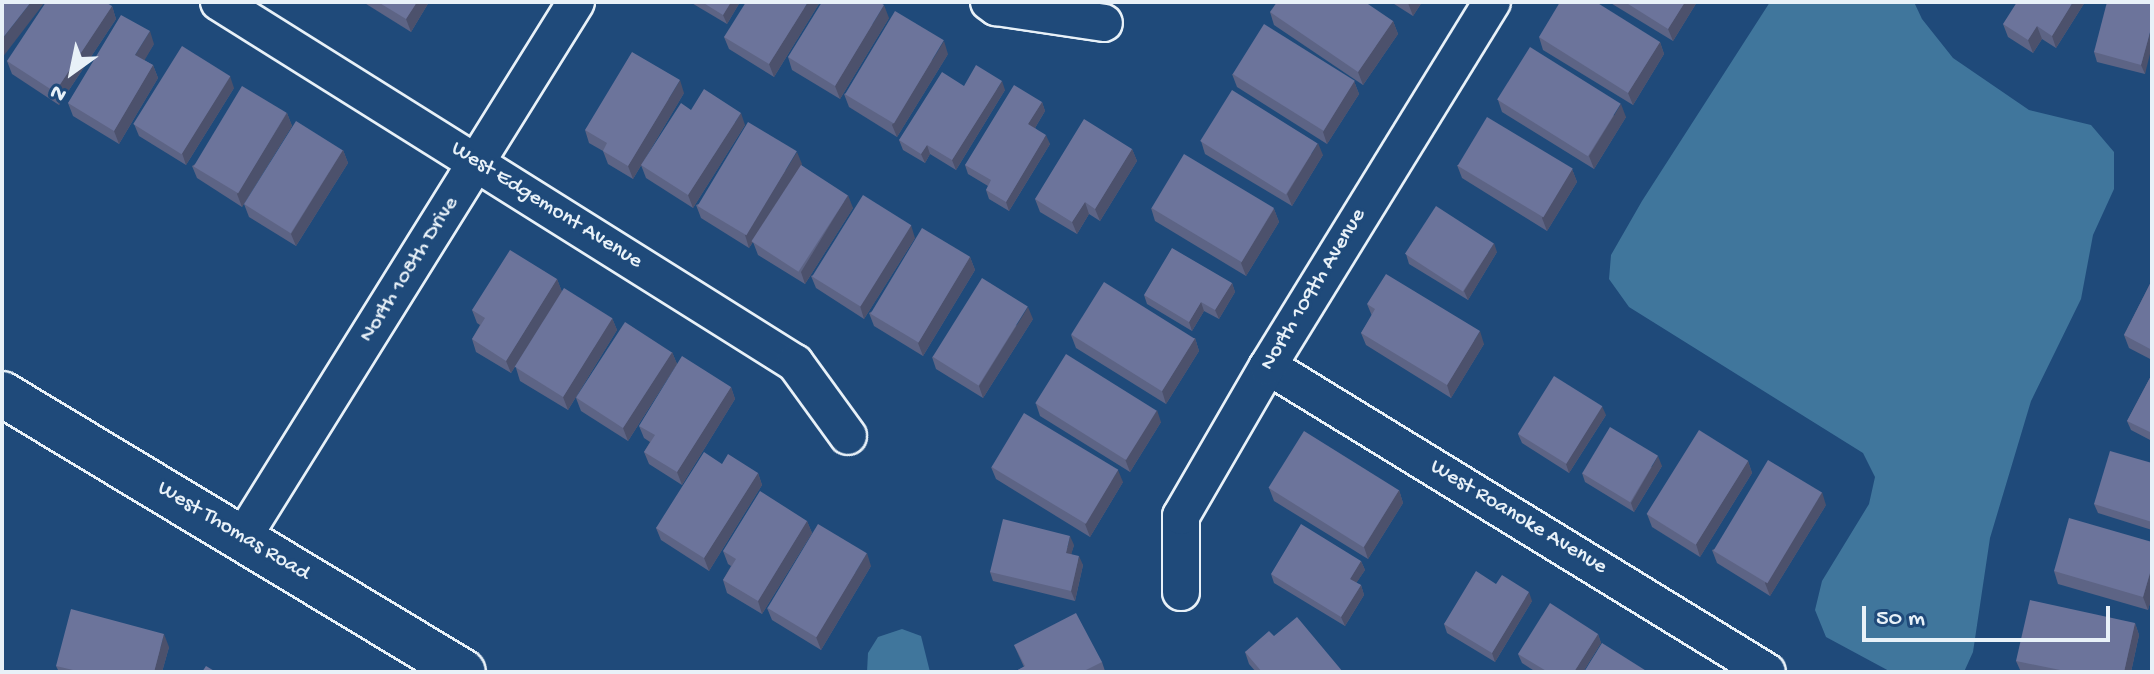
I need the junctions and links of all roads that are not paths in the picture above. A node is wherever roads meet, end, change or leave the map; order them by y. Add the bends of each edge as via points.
1 (220, 2) edge
2 (576, 2) edge
3 (989, 2) edge
4 (1492, 2) edge
5 (1104, 23) dead end
6 (478, 163) junction
7 (1268, 366) junction
8 (2, 394) edge
9 (848, 436) dead end
10 (243, 537) junction
11 (1181, 592) dead end
12 (463, 672) edge
13 (1767, 672) edge

1 - 6 street, West Edgemont Avenue
2 - 6 street, North 108th Drive
3 - 5 street
4 - 7 street, North 109th Avenue
6 - 9 street, West Edgemont Avenue via 795,363
6 - 10 street, North 108th Drive
7 - 11 street, North 109th Avenue via 1181,516
7 - 13 street, West Roanoke Avenue
8 - 10 main road, West Thomas Road
10 - 12 main road, West Thomas Road

